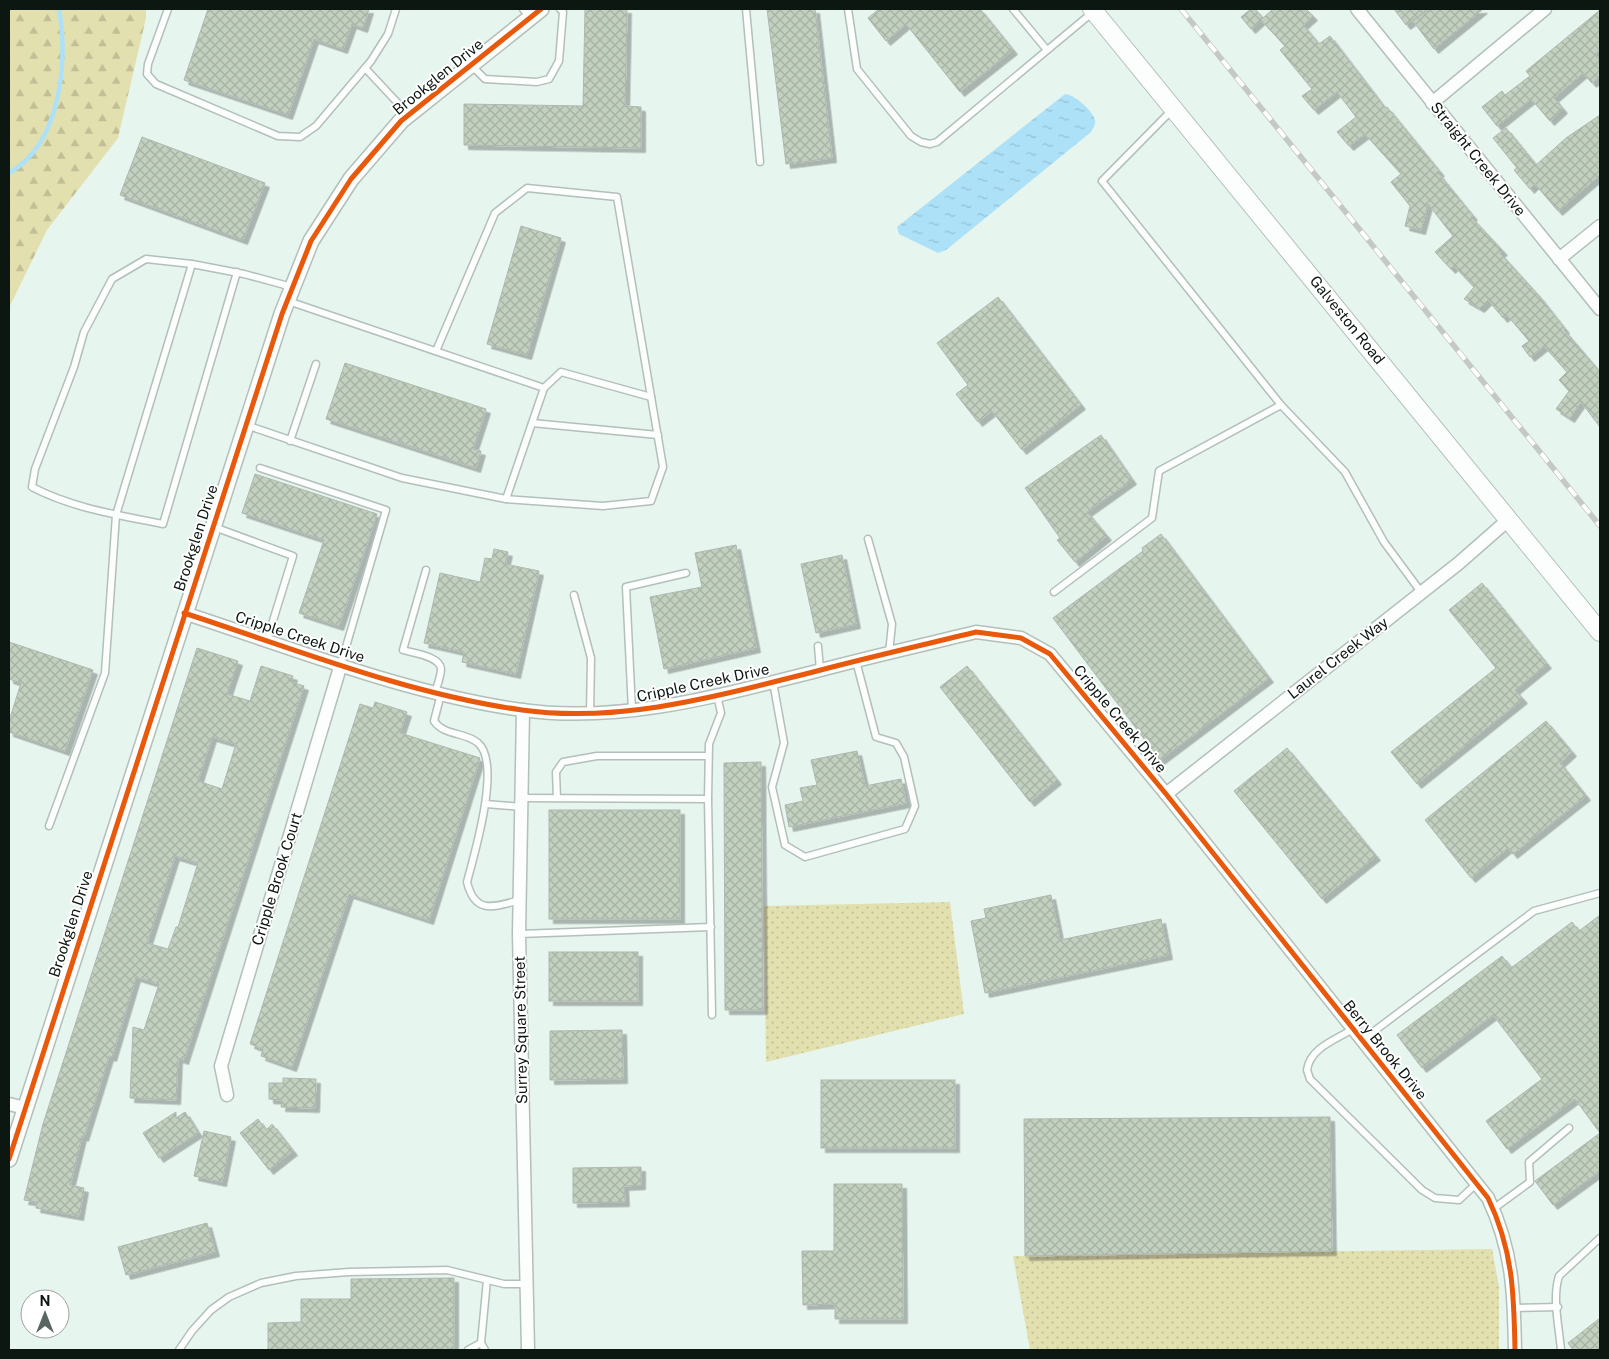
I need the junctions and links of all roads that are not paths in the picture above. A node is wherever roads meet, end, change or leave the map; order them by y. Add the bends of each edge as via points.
1 (168, 9) edge
2 (396, 9) edge
3 (560, 9) edge
4 (746, 9) edge
5 (848, 9) edge
6 (1013, 9) edge
7 (1357, 9) edge
8 (1545, 9) edge
9 (1093, 10) edge
10 (531, 12) edge
11 (1047, 50) junction
12 (471, 65) junction
13 (365, 68) junction
14 (1432, 102) junction
15 (1174, 109) junction
16 (409, 115) junction
17 (760, 162) dead end
18 (1600, 226) edge
19 (1559, 259) junction
20 (192, 264) junction
21 (237, 272) junction
22 (290, 294) junction
23 (1600, 309) edge
24 (436, 351) junction
25 (316, 364) dead end
26 (544, 388) junction
27 (651, 397) junction
28 (1281, 405) junction
29 (532, 423) junction
30 (246, 425) junction
31 (658, 435) junction
32 (290, 441) junction
33 (260, 468) dead end
34 (506, 499) junction
35 (116, 515) junction
36 (1508, 520) junction
37 (213, 527) junction
38 (868, 539) dead end
39 (426, 570) dead end
40 (686, 573) dead end
41 (1054, 592) dead end
42 (1421, 592) junction
43 (574, 595) dead end
44 (184, 613) junction
45 (1600, 632) edge
46 (267, 640) junction
47 (818, 646) dead end
48 (889, 653) junction
49 (856, 661) junction
50 (341, 664) junction
51 (820, 670) junction
52 (773, 682) junction
53 (438, 693) junction
54 (717, 696) junction
55 (523, 710) junction
56 (632, 710) junction
57 (590, 713) junction
58 (707, 756) junction
59 (1166, 794) junction
60 (557, 798) junction
61 (708, 799) junction
62 (522, 803) junction
63 (486, 804) junction
64 (50, 826) dead end
65 (1600, 893) edge
66 (520, 900) junction
67 (711, 927) junction
68 (519, 934) junction
69 (712, 1015) dead end
70 (1353, 1029) junction
71 (1362, 1041) junction
72 (228, 1095) dead end
73 (9, 1104) edge
74 (25, 1108) junction
75 (1569, 1128) dead end
76 (9, 1159) edge
77 (1476, 1184) junction
78 (1493, 1210) junction
79 (1600, 1238) edge
80 (487, 1280) junction
81 (526, 1284) junction
82 (1558, 1307) junction
83 (1514, 1308) junction
84 (482, 1343) junction
85 (179, 1350) edge
86 (468, 1350) edge
87 (485, 1350) edge
88 (528, 1350) edge
89 (1515, 1350) edge
90 (1562, 1350) edge

1 - 13 lane via 147,74 156,84 278,136 300,137 316,126
2 - 13 lane via 388,34
3 - 12 lane via 559,61 549,79 537,82 484,79
4 - 17 lane
5 - 11 lane via 857,69 911,136 930,144 937,142
6 - 11 lane
7 - 14 street, Straight Creek Drive
8 - 14 street
9 - 11 lane
9 - 15 main road, Galveston Road
10 - 12 street, Brookglen Drive
12 - 16 street, Brookglen Drive
13 - 16 lane
14 - 19 street, Straight Creek Drive
15 - 28 lane via 1102,181
15 - 36 main road, Galveston Road
16 - 22 street, Brookglen Drive via 351,179 312,241
18 - 19 street
19 - 23 street, Straight Creek Drive
20 - 21 lane
20 - 35 lane
20 - 35 lane via 146,260 112,279 84,332 36,469 32,487 54,499
21 - 22 lane
21 - 35 lane via 163,524
22 - 24 lane
22 - 30 street, Brookglen Drive
24 - 26 lane
24 - 27 lane via 495,213 527,188 617,197
25 - 32 lane
26 - 27 lane via 561,372
26 - 29 lane
27 - 31 lane
28 - 41 lane via 1159,472 1152,518
28 - 42 lane via 1345,472 1384,542
29 - 31 lane
29 - 34 lane
30 - 32 lane
30 - 37 street, Brookglen Drive
31 - 34 lane via 663,467 651,501 603,506
32 - 34 lane via 402,478
33 - 50 lane via 386,510
35 - 64 lane via 105,673
36 - 42 street, Laurel Creek Way
36 - 45 main road, Galveston Road
37 - 44 street, Brookglen Drive
37 - 46 lane via 293,556
38 - 48 lane via 892,624
39 - 53 lane via 403,650 434,659 439,664
40 - 56 lane via 626,587
42 - 59 street, Laurel Creek Way
43 - 57 lane via 591,658
44 - 46 street, Cripple Creek Drive
44 - 74 street, Brookglen Drive
46 - 50 street, Cripple Creek Drive
47 - 51 lane
48 - 49 street, Cripple Creek Drive
48 - 59 street, Cripple Creek Drive via 976,632 1021,638 1050,654
49 - 51 street, Cripple Creek Drive
49 - 52 lane via 876,737 896,743 904,757 916,806 905,829 805,857 785,845 772,787 784,743
50 - 53 street, Cripple Creek Drive
50 - 72 street, Cripple Brook Court via 221,1066
51 - 52 street, Cripple Creek Drive
52 - 54 street, Cripple Creek Drive
53 - 55 street, Cripple Creek Drive
53 - 63 lane via 434,721 438,727 478,742 484,750
54 - 56 street, Cripple Creek Drive
54 - 58 lane via 721,713
55 - 57 street, Cripple Creek Drive
55 - 62 street, Surrey Square Street
56 - 57 street, Cripple Creek Drive
58 - 60 lane via 597,756 563,762 556,772
58 - 61 lane
59 - 70 street, Berry Brook Drive
60 - 61 lane
60 - 62 lane
61 - 67 lane
62 - 63 lane
62 - 66 street, Surrey Square Street
63 - 66 lane via 467,882 470,894 487,907
65 - 71 lane via 1534,911
66 - 68 street, Surrey Square Street
67 - 68 lane
67 - 69 lane
68 - 81 street, Surrey Square Street
70 - 71 street, Berry Brook Drive
70 - 77 lane via 1312,1056 1307,1070 1310,1079 1422,1190 1434,1198 1459,1200
71 - 77 street, Berry Brook Drive
73 - 74 street
74 - 76 street, Brookglen Drive
75 - 78 lane via 1529,1162 1530,1182
77 - 78 street, Berry Brook Drive
78 - 83 street, Berry Brook Drive via 1509,1256
79 - 82 lane via 1559,1276
80 - 81 lane
80 - 84 lane
80 - 85 lane via 448,1270 296,1276 261,1284 229,1297 211,1310
81 - 88 street, Surrey Square Street
82 - 83 lane
82 - 90 lane
83 - 89 street, Berry Brook Drive
84 - 86 lane
84 - 87 lane

